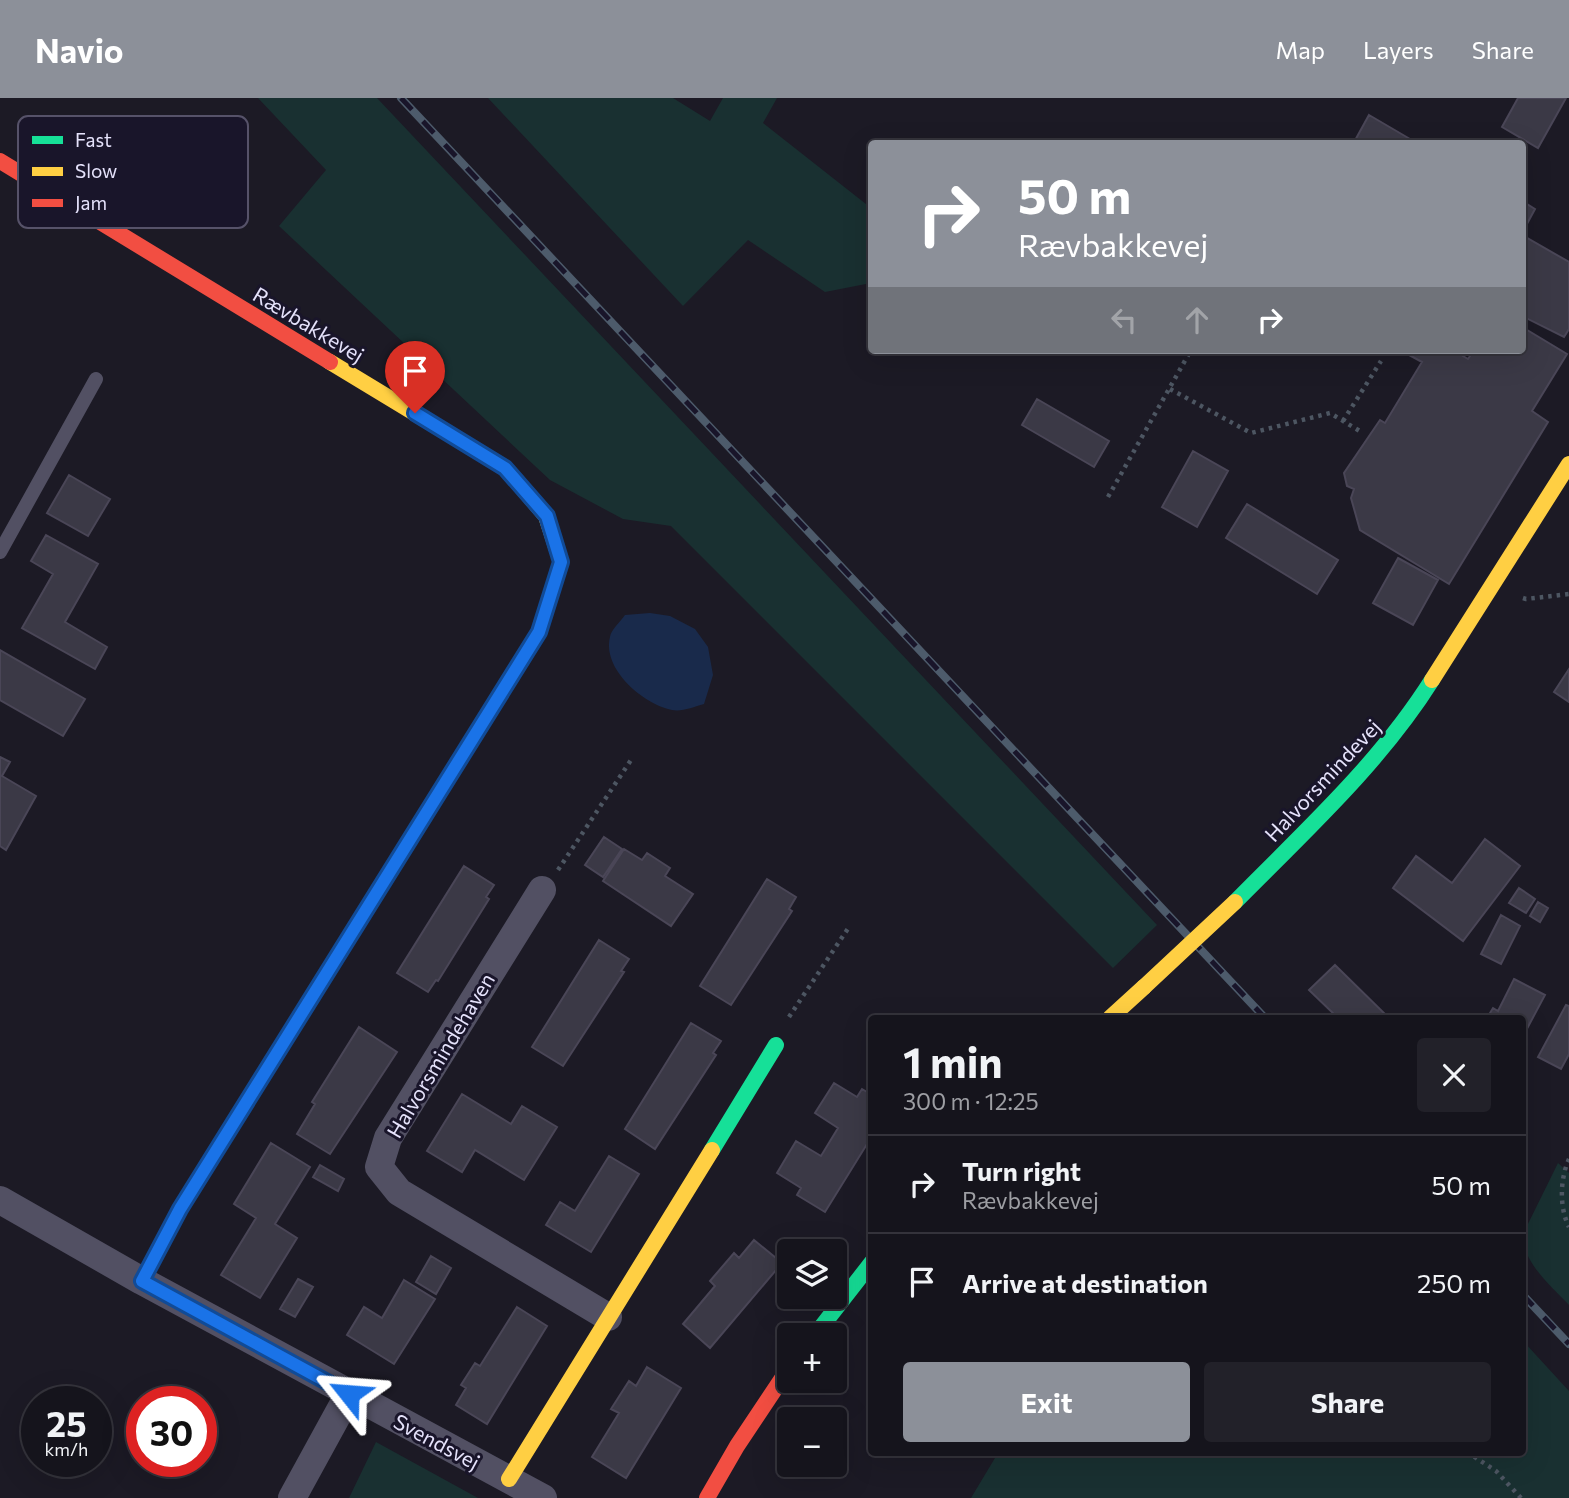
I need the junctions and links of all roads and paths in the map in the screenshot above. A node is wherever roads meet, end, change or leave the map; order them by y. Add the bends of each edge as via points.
1 (0, 161) edge
2 (18, 172) edge
3 (110, 228) edge
4 (1189, 354) edge
5 (1381, 361) dead end
6 (96, 379) dead end
7 (1170, 389) junction
8 (1343, 421) junction
9 (1363, 433) dead end
10 (1569, 464) edge
11 (1108, 497) dead end
12 (0, 552) edge
13 (1495, 582) junction
14 (1569, 594) edge
15 (633, 757) dead end
16 (542, 890) joint
17 (849, 927) dead end
18 (1113, 1015) edge
19 (776, 1045) joint
20 (1569, 1159) edge
21 (0, 1200) edge
22 (1569, 1227) edge
23 (868, 1267) edge
24 (142, 1281) junction
25 (608, 1317) junction
26 (824, 1323) edge
27 (777, 1386) edge
28 (349, 1394) junction
29 (1473, 1456) edge
30 (509, 1479) junction
31 (292, 1498) edge
32 (543, 1498) edge
33 (707, 1498) edge
34 (1521, 1498) edge

1 - 2 street, Rævbakkevej
3 - 24 street, Rævbakkevej via 505,468 547,516 561,562 539,632 180,1209
4 - 7 path
5 - 8 path
6 - 12 lane
7 - 8 path via 1251,433 1330,413
7 - 11 path
8 - 9 path
10 - 13 street, Halvorsmindevej
13 - 14 path via 1526,600
13 - 18 street, Halvorsmindevej, bridge via 1415,707 1362,774 1235,902
15 - 16 path
16 - 25 street, Halvorsmindehaven via 388,1138 379,1167 400,1192
17 - 19 path via 784,1025
19 - 25 street
20 - 22 path via 1562,1179
21 - 24 street, Svendsvej
23 - 26 street
24 - 28 street, Svendsvej
25 - 30 street
27 - 33 street
28 - 30 street, Svendsvej
28 - 31 street
29 - 34 path via 1496,1471
30 - 32 street, Svendsvej

